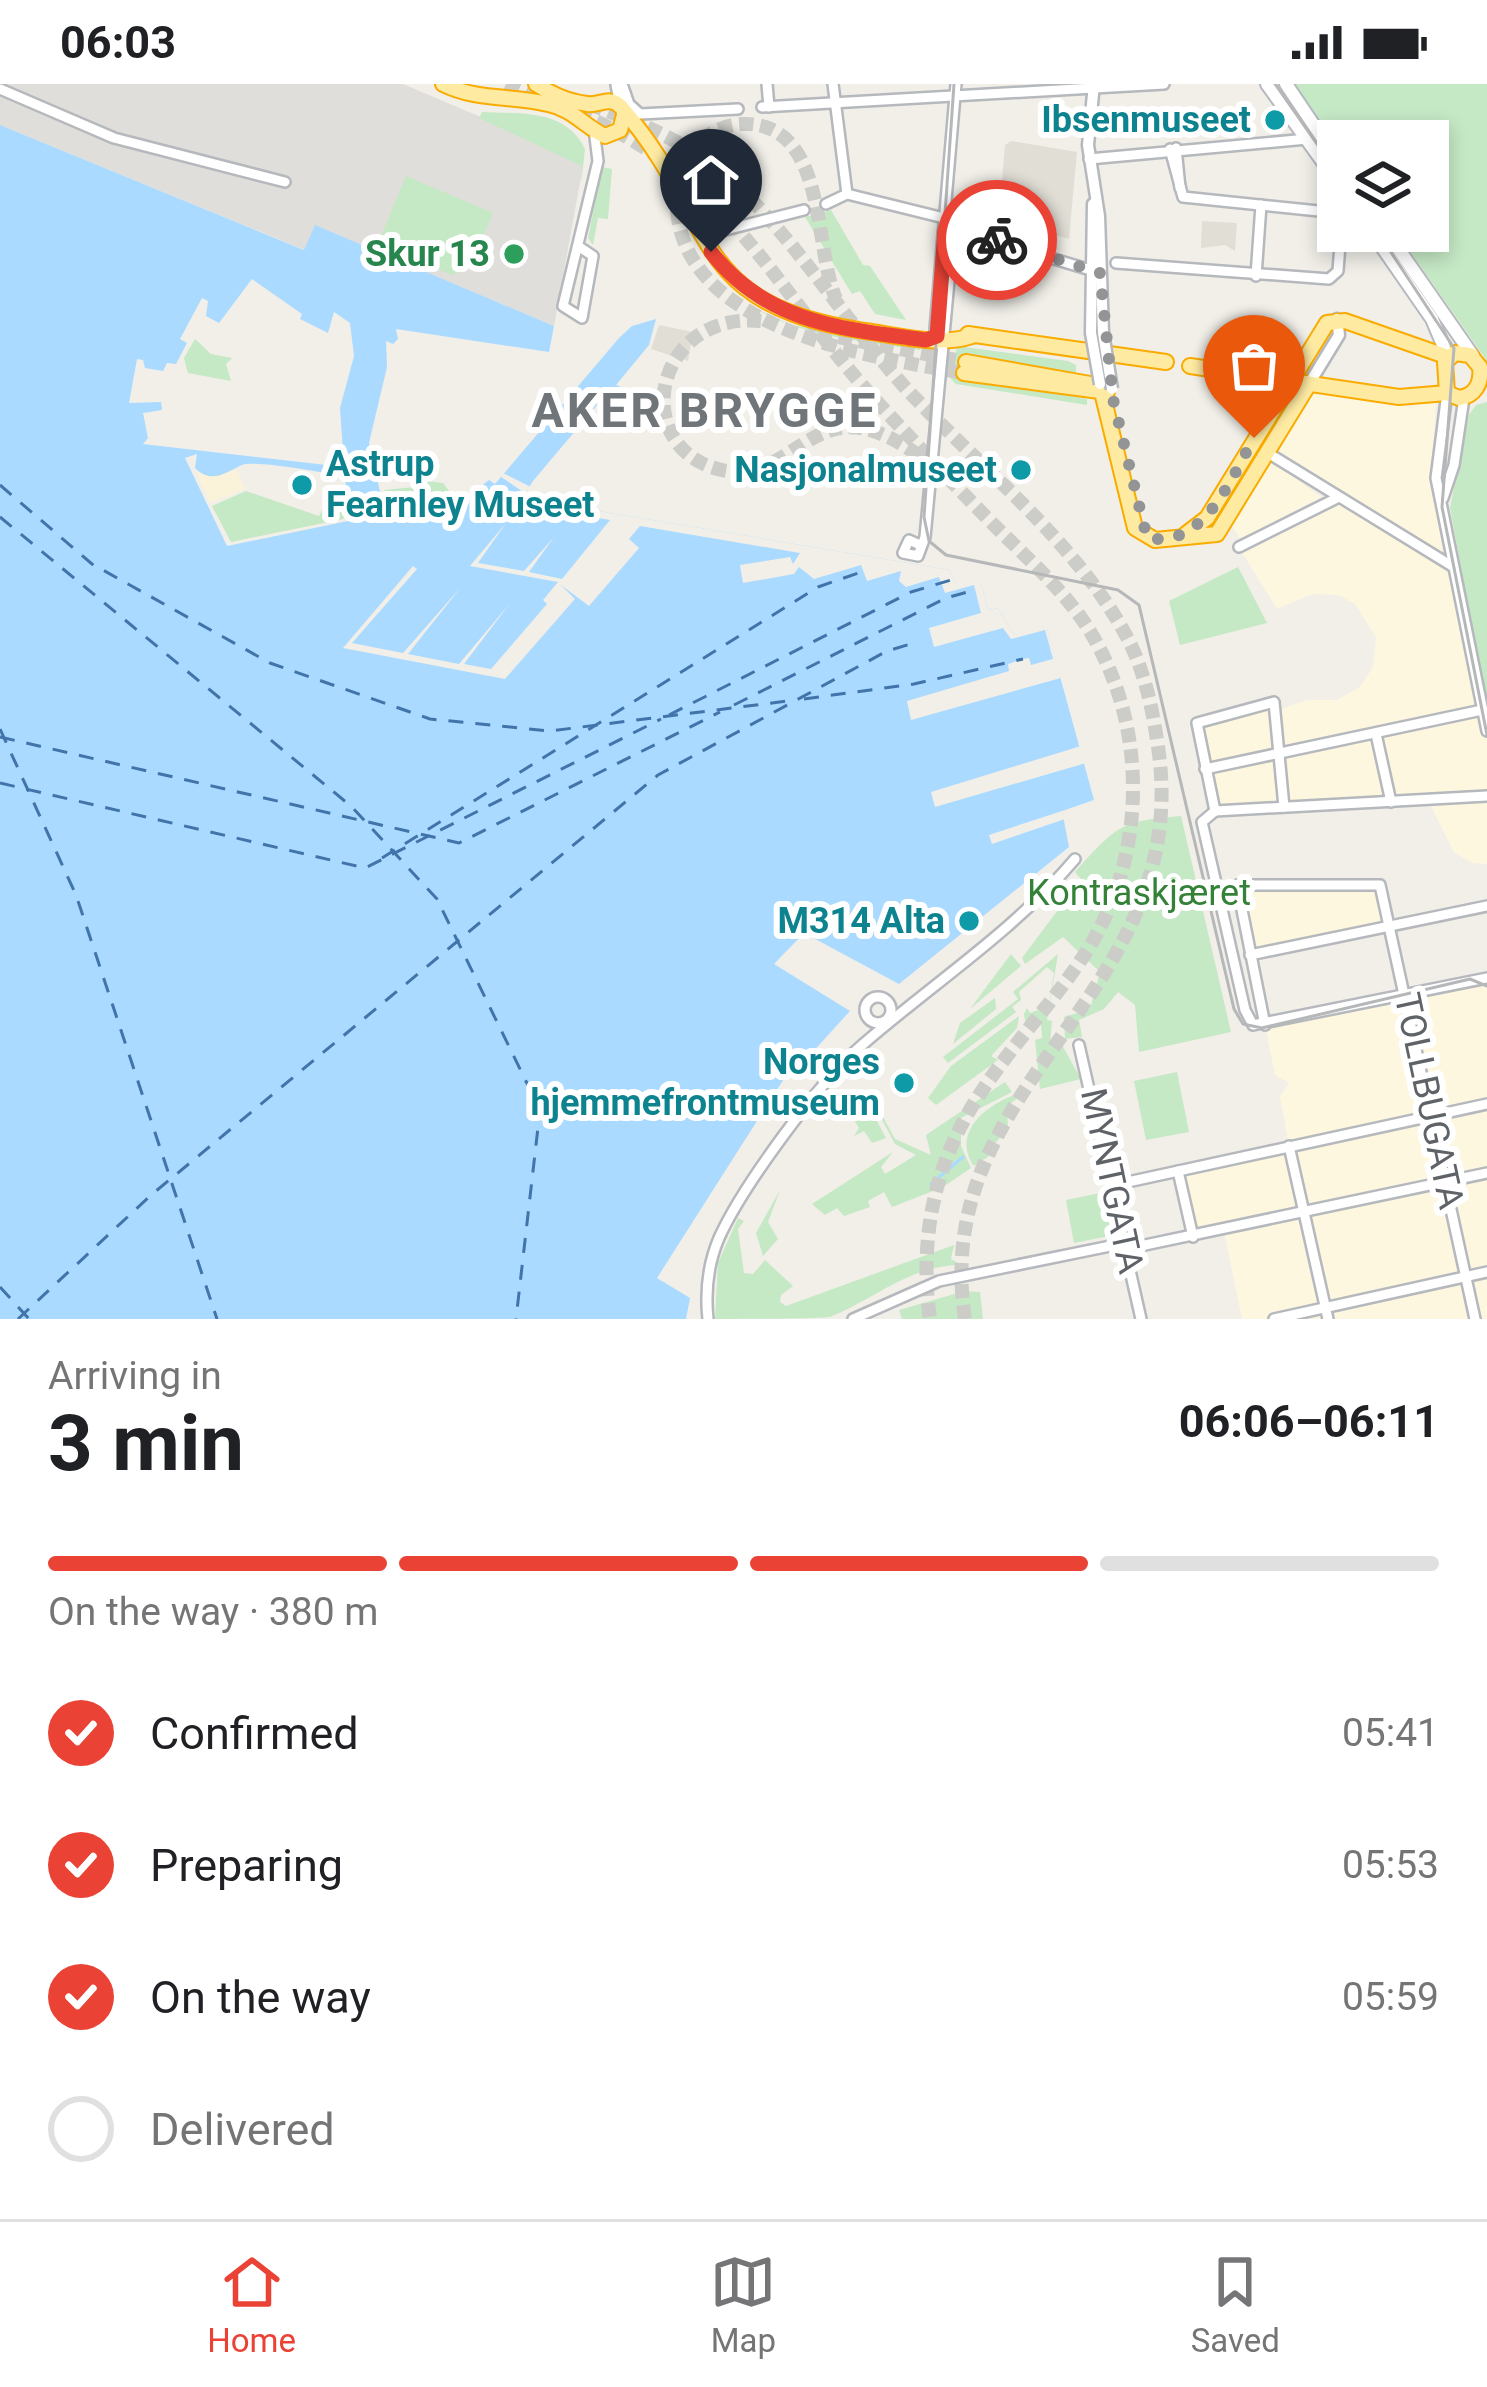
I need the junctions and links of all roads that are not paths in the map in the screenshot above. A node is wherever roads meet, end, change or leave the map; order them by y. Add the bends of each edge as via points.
1 (443, 84) edge
2 (536, 84) tunnel mouth
3 (618, 84) edge
4 (767, 84) edge
5 (833, 84) edge
6 (956, 84) edge
7 (1164, 84) edge
8 (1268, 84) edge
9 (1286, 84) edge
10 (1094, 87) edge
11 (0, 89) edge
12 (954, 97) junction
13 (599, 103) junction
14 (836, 104) junction
15 (738, 109) dead end
16 (622, 110) junction
17 (592, 125) junction
18 (1317, 129) edge
19 (615, 134) junction
20 (1307, 139) junction
21 (1175, 148) junction
22 (1317, 153) edge
23 (599, 156) junction
24 (1089, 159) junction
25 (285, 182) dead end
26 (847, 194) junction
27 (679, 198) junction
28 (826, 204) dead end
29 (1261, 205) junction
30 (804, 209) dead end
31 (1317, 211) edge
32 (940, 217) dead end
33 (955, 229) junction
34 (702, 236) junction
35 (581, 248) junction
36 (1338, 252) edge
37 (1385, 252) edge
38 (1401, 252) edge
39 (1116, 263) dead end
40 (1094, 271) junction
41 (1256, 276) junction
42 (1337, 319) junction
43 (941, 337) junction
44 (1448, 358) junction
45 (1166, 362) dead end
46 (1480, 365) edge
47 (1190, 366) dead end
48 (965, 368) tunnel mouth
49 (1289, 380) junction
50 (1309, 384) junction
51 (1105, 389) junction
52 (1447, 393) junction
53 (1475, 394) edge
54 (1268, 453) junction
55 (1337, 498) junction
56 (1442, 503) junction
57 (1209, 528) junction
58 (920, 545) dead end
59 (1452, 566) junction
60 (1482, 710) junction
61 (1487, 731) edge
62 (1376, 734) junction
63 (1280, 754) junction
64 (1205, 769) junction
65 (1487, 796) edge
66 (1391, 802) junction
67 (1284, 807) junction
68 (1215, 811) junction
69 (1075, 860) dead end
70 (1487, 906) edge
71 (1391, 927) junction
72 (1250, 955) junction
73 (1487, 978) edge
74 (1406, 995) junction
75 (874, 1022) dead end
76 (1265, 1025) junction
77 (1079, 1045) dead end
78 (858, 1048) junction
79 (1487, 1104) edge
80 (1432, 1116) junction
81 (1289, 1146) junction
82 (1178, 1171) junction
83 (1487, 1173) edge
84 (1446, 1182) junction
85 (1114, 1185) junction
86 (1305, 1212) junction
87 (1193, 1237) junction
88 (1126, 1246) junction
89 (1487, 1272) edge
90 (1466, 1277) junction
91 (1327, 1313) edge
92 (708, 1319) edge
93 (853, 1319) edge
94 (1141, 1319) edge
95 (1274, 1319) edge
96 (1475, 1319) edge

1 - 17 highway via 474,96 546,103
2 - 13 highway
3 - 13 street
3 - 15 street via 640,114
3 - 16 street
4 - 14 street via 765,107
5 - 14 street
6 - 12 street
7 - 10 street
8 - 20 main road
9 - 18 main road
10 - 12 street
10 - 24 street
11 - 25 street via 114,138
12 - 14 street
12 - 33 street
13 - 16 highway
13 - 17 highway
14 - 26 street
16 - 19 highway
16 - 27 highway
17 - 19 highway
17 - 23 street
19 - 23 street
19 - 27 highway via 639,146
20 - 21 street
20 - 22 main road
21 - 24 street
21 - 29 street via 1188,199
23 - 35 street
24 - 40 street
26 - 28 street
26 - 32 street
27 - 34 highway
29 - 31 street
29 - 41 street
30 - 34 street
33 - 40 street
33 - 43 street
34 - 43 highway via 736,282 784,312 863,331
35 - 35 street via 563,306 582,318 593,256
36 - 41 street via 1335,276
37 - 44 main road
38 - 46 main road
39 - 41 street
40 - 51 street, bridge
42 - 44 highway
42 - 49 highway via 1323,326
42 - 50 street via 1338,339
43 - 45 highway
43 - 58 street
44 - 46 highway via 1461,352
44 - 52 highway
46 - 53 highway
47 - 49 highway
48 - 51 highway
49 - 50 highway
49 - 57 highway
50 - 52 highway via 1400,397
50 - 54 highway
51 - 57 highway via 1144,536
52 - 53 highway
52 - 56 street via 1435,470
53 - 56 street
54 - 55 street
54 - 57 highway
55 - 57 street via 1239,547
55 - 59 street
56 - 59 street
59 - 60 street
60 - 61 street
60 - 62 street
62 - 63 street
62 - 66 street
63 - 64 street
63 - 64 street via 1274,702 1197,723
63 - 67 street
64 - 68 street
65 - 66 street
66 - 67 street
67 - 68 street
68 - 76 street via 1202,822 1245,1010 1253,1025
69 - 78 street via 1024,914
70 - 71 street
71 - 72 street
71 - 72 street, TOLLBUGATA via 1379,885 1242,884 1235,892
71 - 74 street, TOLLBUGATA
72 - 76 street
73 - 74 street
74 - 76 street
74 - 80 street, TOLLBUGATA
75 - 78 street
77 - 85 street, MYNTGATA
78 - 92 street via 727,1222 709,1274
79 - 80 street
80 - 81 street
80 - 84 street, TOLLBUGATA
81 - 82 street
81 - 86 street
82 - 85 street
82 - 87 street
83 - 84 street
84 - 86 street
84 - 90 street, TOLLBUGATA
85 - 88 street, MYNTGATA
86 - 87 street
86 - 91 street
87 - 88 street
88 - 93 street via 928,1284
88 - 94 street, MYNTGATA
89 - 90 street
90 - 91 street
90 - 96 street, TOLLBUGATA
91 - 95 street

